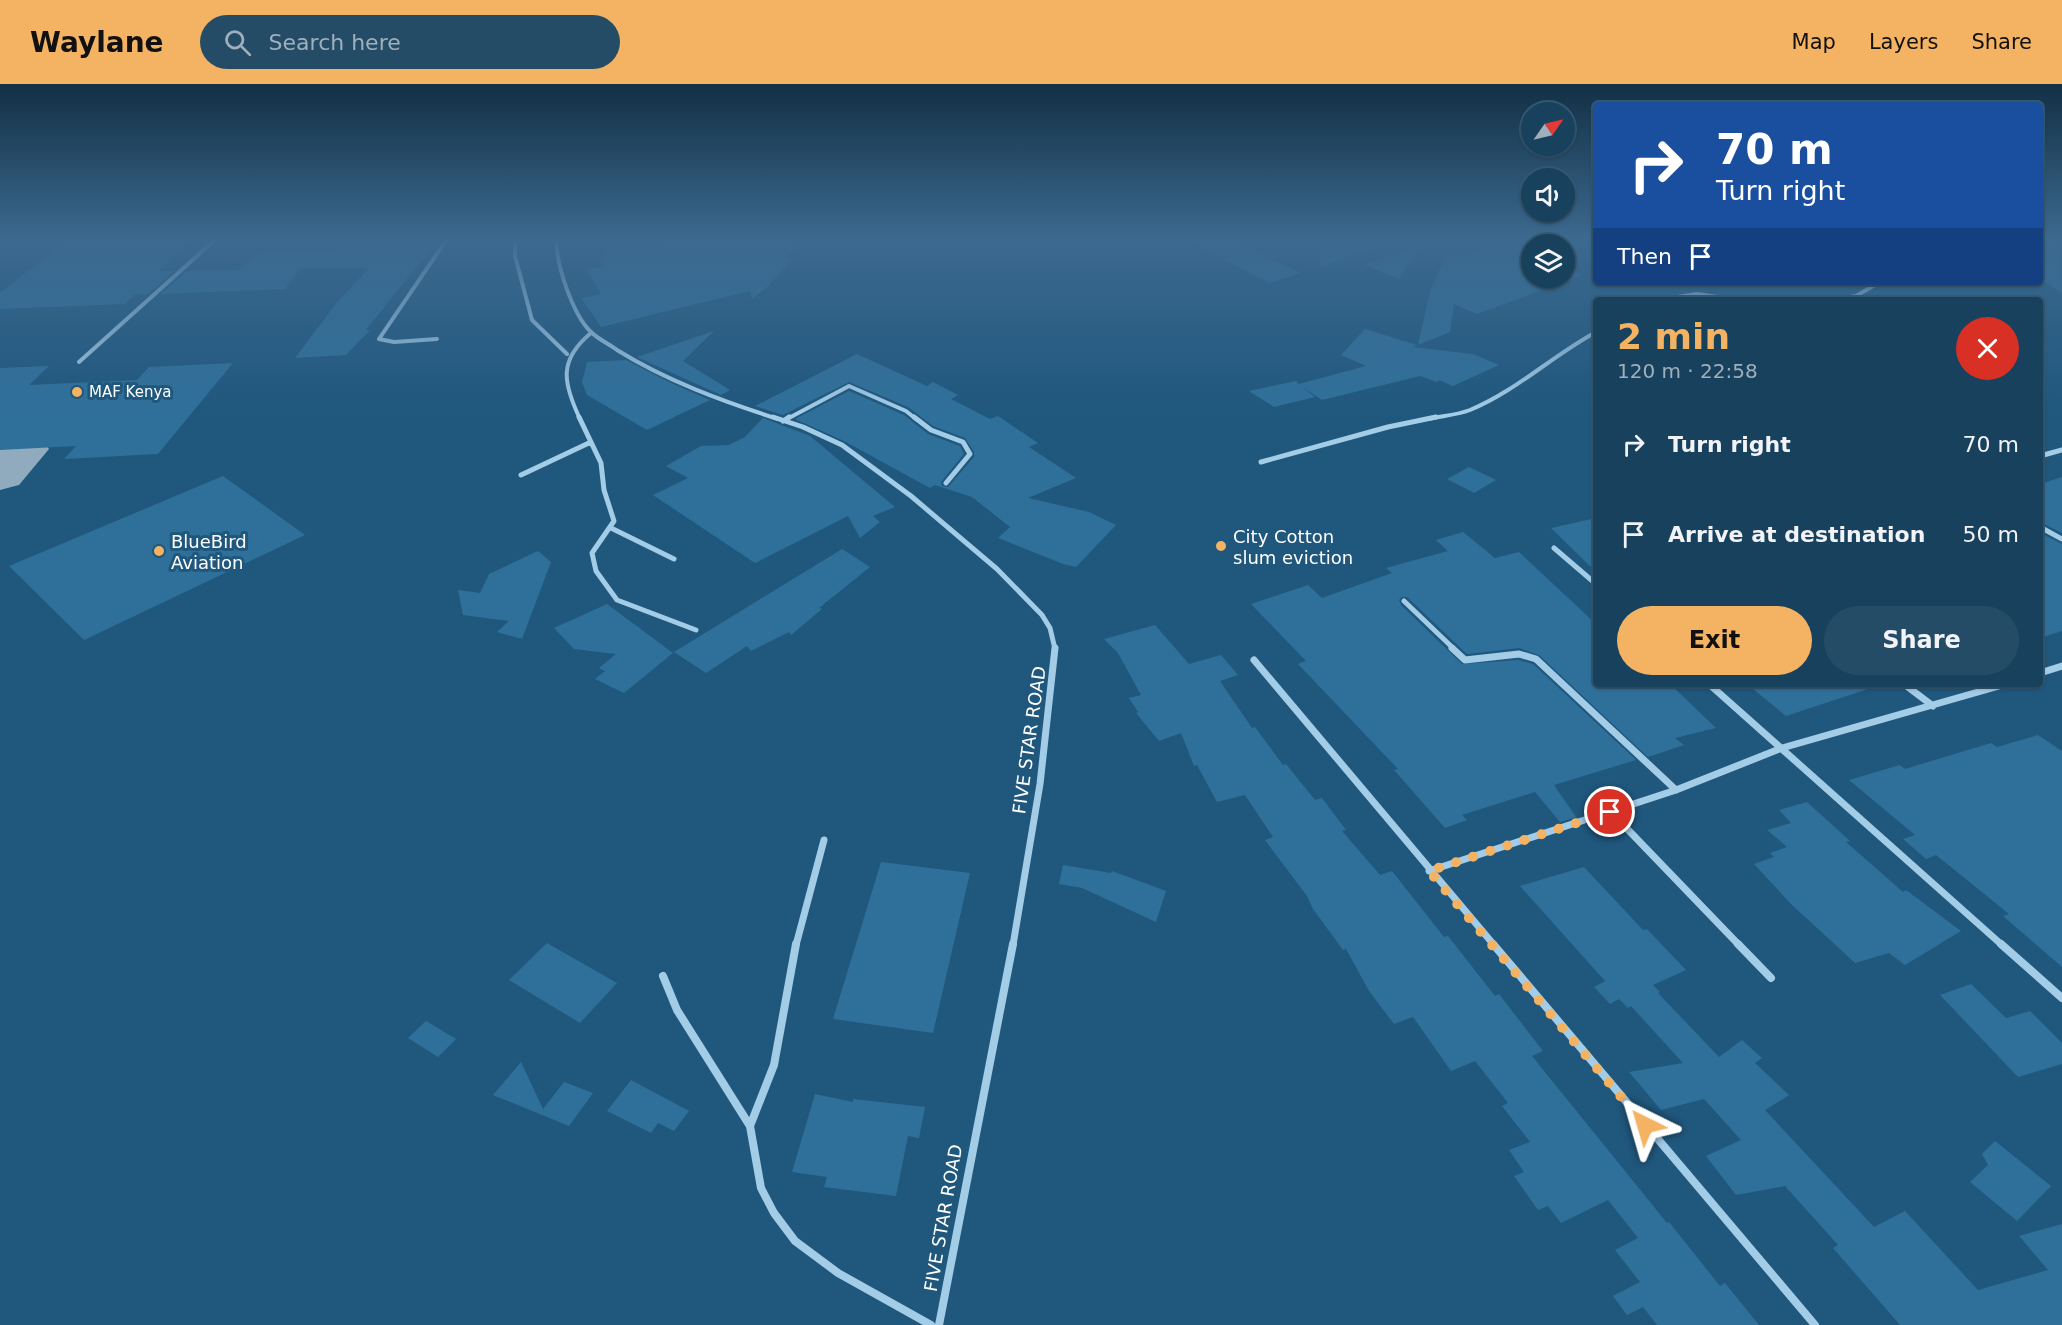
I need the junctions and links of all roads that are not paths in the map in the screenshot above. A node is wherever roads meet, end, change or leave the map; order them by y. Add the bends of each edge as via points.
1 (151, 297) edge
2 (408, 297) edge
3 (526, 297) edge
4 (571, 297) edge
5 (591, 333) junction
6 (1593, 334) edge
7 (437, 339) dead end
8 (567, 354) junction
9 (79, 362) dead end
10 (783, 421) junction
11 (591, 442) junction
12 (2062, 450) edge
13 (2043, 455) edge
14 (1261, 462) dead end
15 (521, 476) dead end
16 (946, 483) dead end
17 (611, 528) junction
18 (2043, 529) edge
19 (2062, 539) edge
20 (1554, 548) dead end
21 (674, 558) dead end
22 (1593, 581) edge
23 (1404, 601) dead end
24 (696, 630) dead end
25 (1254, 660) dead end
26 (2062, 666) edge
27 (2043, 672) edge
28 (1712, 687) edge
29 (1908, 687) edge
30 (1996, 687) edge
31 (1933, 706) junction
32 (1782, 748) junction
33 (1676, 790) junction
34 (1610, 812) junction
35 (824, 840) dead end
36 (1429, 871) junction
37 (663, 976) dead end
38 (1772, 978) dead end
39 (2062, 998) edge
40 (750, 1126) junction
41 (931, 1325) edge
42 (939, 1325) edge
43 (1815, 1325) edge

1 - 9 street
2 - 7 street via 379,339
3 - 8 street via 532,320
4 - 5 street, FIVE STAR ROAD
5 - 8 street
5 - 10 street, FIVE STAR ROAD via 652,370 719,400
6 - 14 street via 1563,350 1517,386 1468,411 1388,427
8 - 11 street via 565,374
10 - 16 street via 849,386 906,411 931,430 963,442 970,449 967,458
10 - 42 street, FIVE STAR ROAD via 842,445 938,519 997,569 1042,615 1055,645 1050,712 1010,960
11 - 15 street
11 - 17 street via 604,472 603,484 614,521
12 - 13 street
17 - 21 street
17 - 24 street via 592,554 608,594 629,606
18 - 19 street
20 - 22 street
23 - 33 street via 1465,660 1477,662 1518,653 1536,659
25 - 36 street
26 - 27 street
28 - 32 street
29 - 31 street
30 - 31 street
31 - 32 street
32 - 33 street
32 - 39 street
33 - 34 street
34 - 36 street
34 - 38 street
35 - 40 street via 799,930 774,1065
36 - 43 street
37 - 40 street via 677,1010
40 - 41 street via 760,1188 795,1241 838,1273

